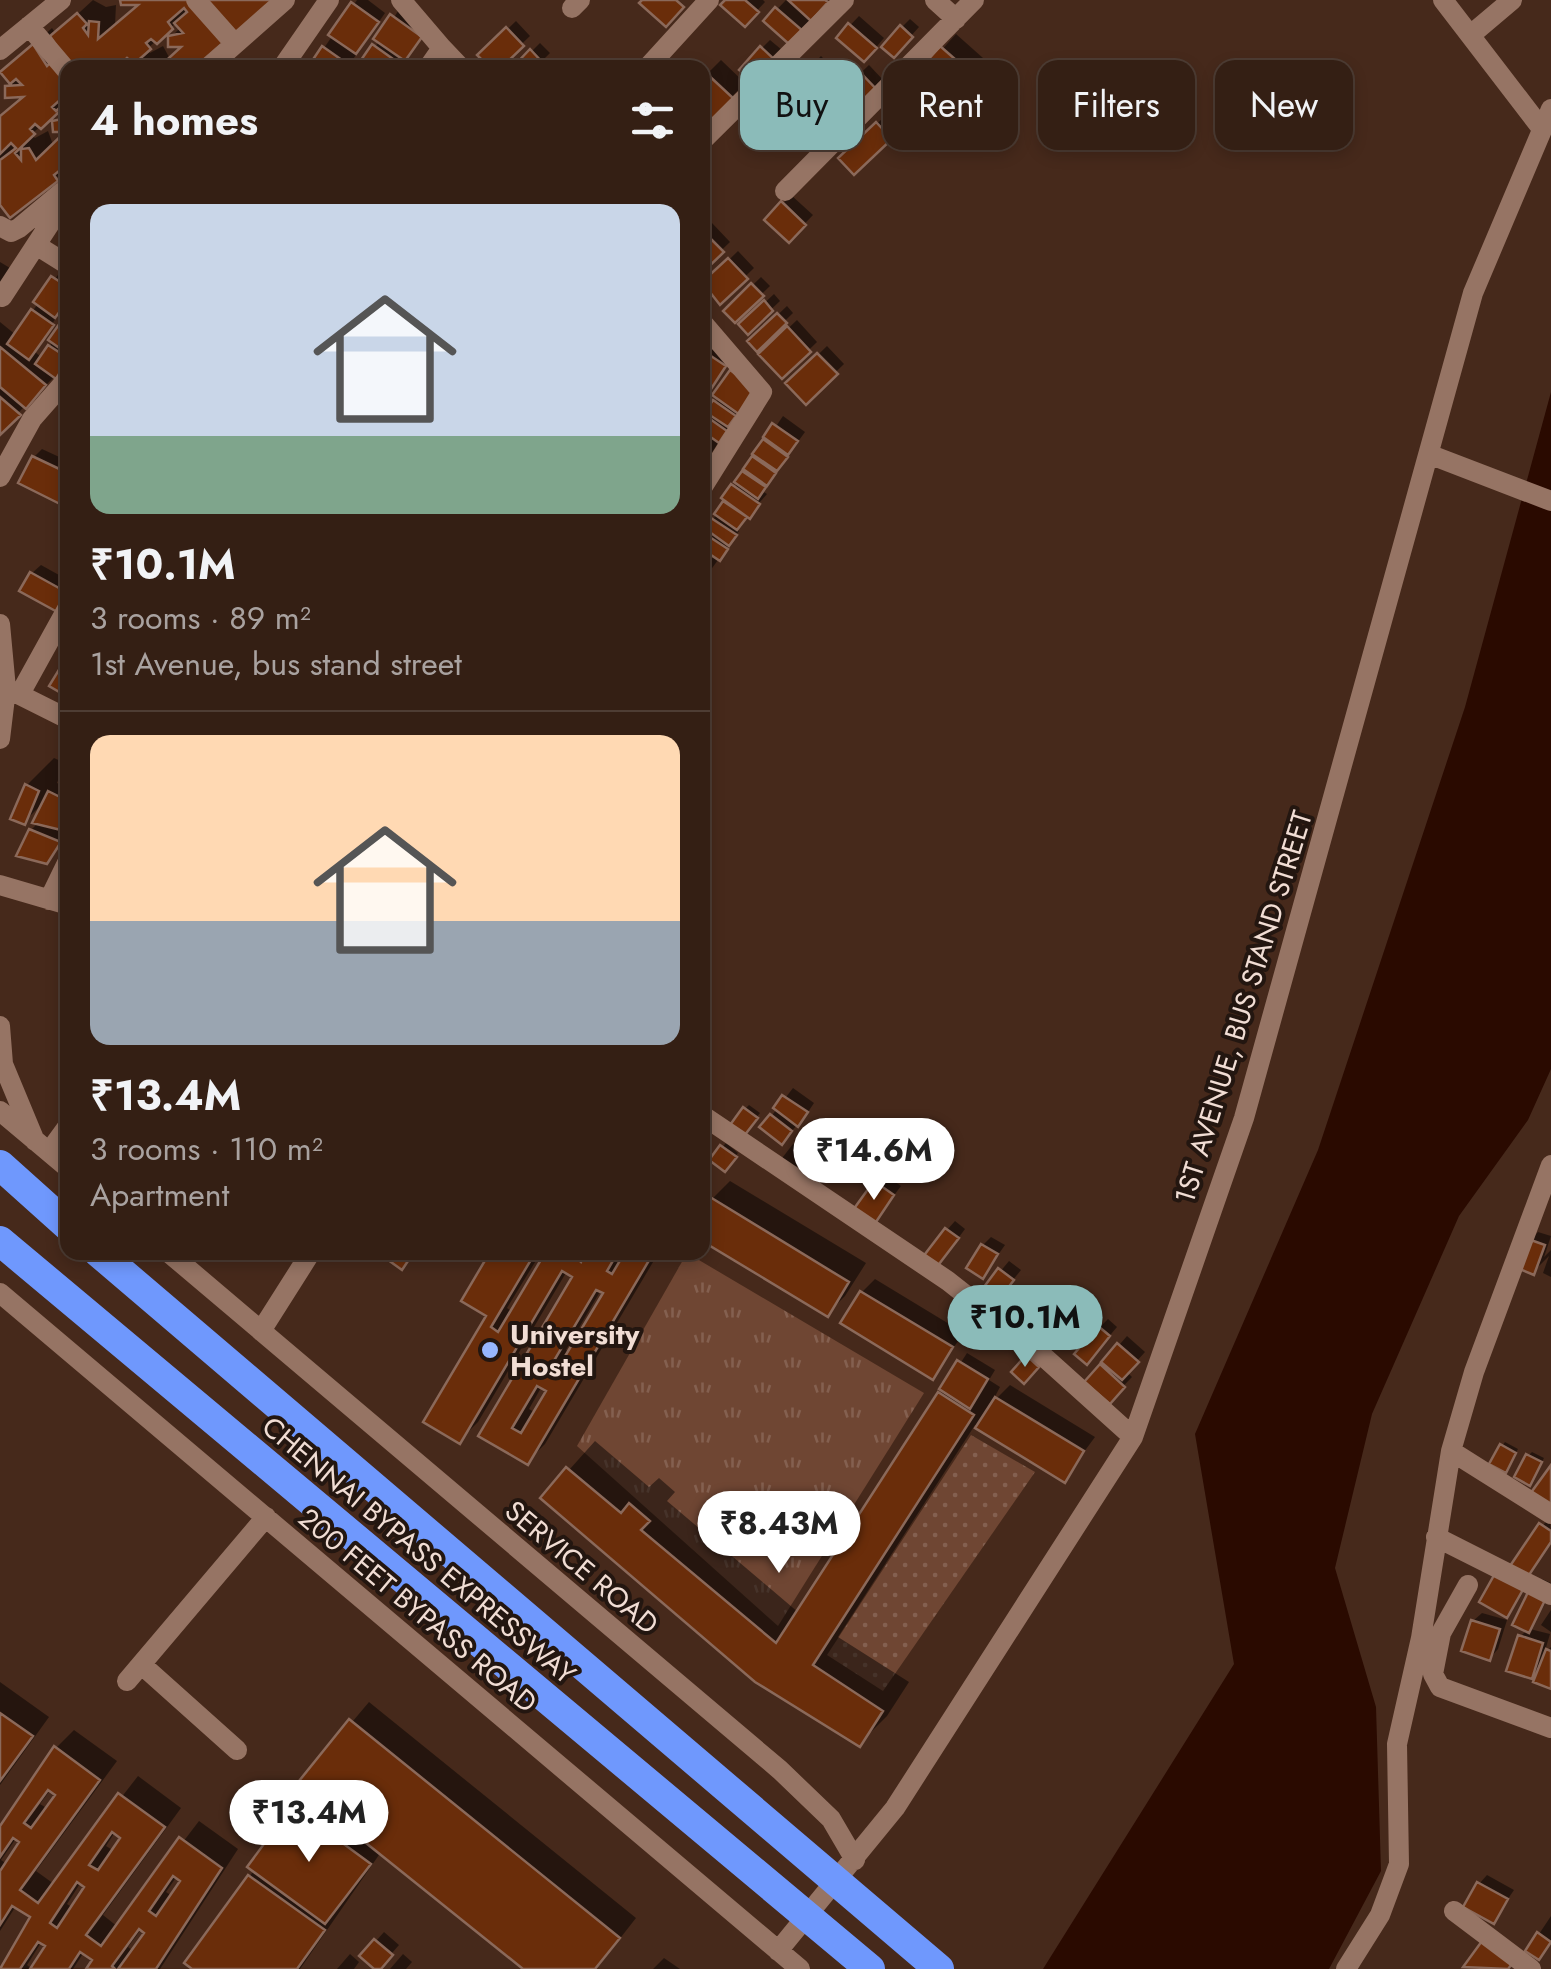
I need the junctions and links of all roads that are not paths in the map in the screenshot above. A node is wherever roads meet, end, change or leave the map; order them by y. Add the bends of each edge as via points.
1 (61, 0) edge
2 (196, 0) edge
3 (285, 0) edge
4 (330, 0) edge
5 (401, 0) edge
6 (709, 0) edge
7 (844, 0) edge
8 (935, 0) edge
9 (974, 0) edge
10 (1444, 0) edge
11 (1512, 0) edge
12 (956, 19) junction
13 (29, 26) junction
14 (1472, 33) junction
15 (235, 44) junction
16 (442, 48) junction
17 (0, 50) edge
18 (217, 60) edge
19 (288, 60) edge
20 (434, 60) edge
21 (453, 60) edge
22 (655, 60) edge
23 (60, 63) edge
24 (1547, 119) edge
25 (710, 133) edge
26 (786, 191) dead end
27 (60, 198) edge
28 (60, 205) edge
29 (0, 226) edge
30 (36, 244) junction
31 (60, 260) edge
32 (2, 297) edge
33 (710, 331) edge
34 (60, 387) edge
35 (1431, 455) junction
36 (710, 475) edge
37 (0, 477) edge
38 (1551, 501) edge
39 (60, 619) edge
40 (0, 624) edge
41 (14, 691) junction
42 (60, 715) edge
43 (0, 739) edge
44 (0, 885) edge
45 (58, 903) edge
46 (0, 1026) edge
47 (0, 1111) edge
48 (710, 1121) edge
49 (60, 1132) edge
50 (42, 1146) junction
51 (60, 1161) edge
52 (0, 1165) edge
53 (1551, 1165) edge
54 (60, 1219) edge
55 (0, 1241) edge
56 (107, 1260) edge
57 (180, 1260) edge
58 (306, 1260) edge
59 (0, 1292) edge
60 (261, 1331) junction
61 (1134, 1436) junction
62 (1451, 1451) junction
63 (1551, 1514) edge
64 (266, 1517) junction
65 (1436, 1537) junction
66 (1468, 1585) dead end
67 (1551, 1595) edge
68 (142, 1665) junction
69 (127, 1682) dead end
70 (1551, 1728) edge
71 (237, 1750) dead end
72 (855, 1860) junction
73 (1454, 1911) dead end
74 (778, 1951) junction
75 (800, 1969) edge
76 (870, 1969) edge
77 (938, 1969) edge
78 (1346, 1969) edge
79 (1532, 1969) edge

1 - 13 street
2 - 15 street
3 - 15 street
4 - 19 street
5 - 16 street
6 - 22 street
7 - 25 street
8 - 12 street
9 - 12 street
10 - 14 street
11 - 14 street
12 - 26 street
13 - 17 street
13 - 23 street
14 - 24 street
15 - 18 street
16 - 20 street
16 - 21 street
24 - 35 street, 1ST AVENUE, BUS STAND STREET via 1474,294
27 - 29 street via 20,228
28 - 30 street
30 - 31 street
30 - 32 street
33 - 36 street via 762,392
34 - 37 street via 32,420
35 - 38 street
35 - 61 street, 1ST AVENUE, BUS STAND STREET via 1244,1118
39 - 41 street
40 - 41 street
41 - 42 street
41 - 43 street
44 - 45 street
46 - 50 street via 3,1064
47 - 50 street
48 - 61 street via 948,1280
49 - 50 street
50 - 51 street
52 - 54 highway
53 - 62 street
55 - 76 highway, CHENNAI BYPASS EXPRESSWAY
56 - 77 highway, CHENNAI BYPASS EXPRESSWAY
57 - 60 street, SERVICE ROAD
58 - 60 street
59 - 64 street, 200 FEET BYPASS ROAD
60 - 72 street, SERVICE ROAD via 780,1770 830,1819
61 - 72 street, 1ST AVENUE, BUS STAND STREET
62 - 63 street
62 - 65 street
64 - 68 street
64 - 74 street, 200 FEET BYPASS ROAD
65 - 67 street
65 - 78 street via 1397,1744 1398,1864 1380,1915
66 - 70 street via 1441,1634 1433,1674 1440,1687
68 - 69 street
68 - 71 street
72 - 74 street
73 - 79 street
74 - 75 street, 200 FEET BYPASS ROAD

